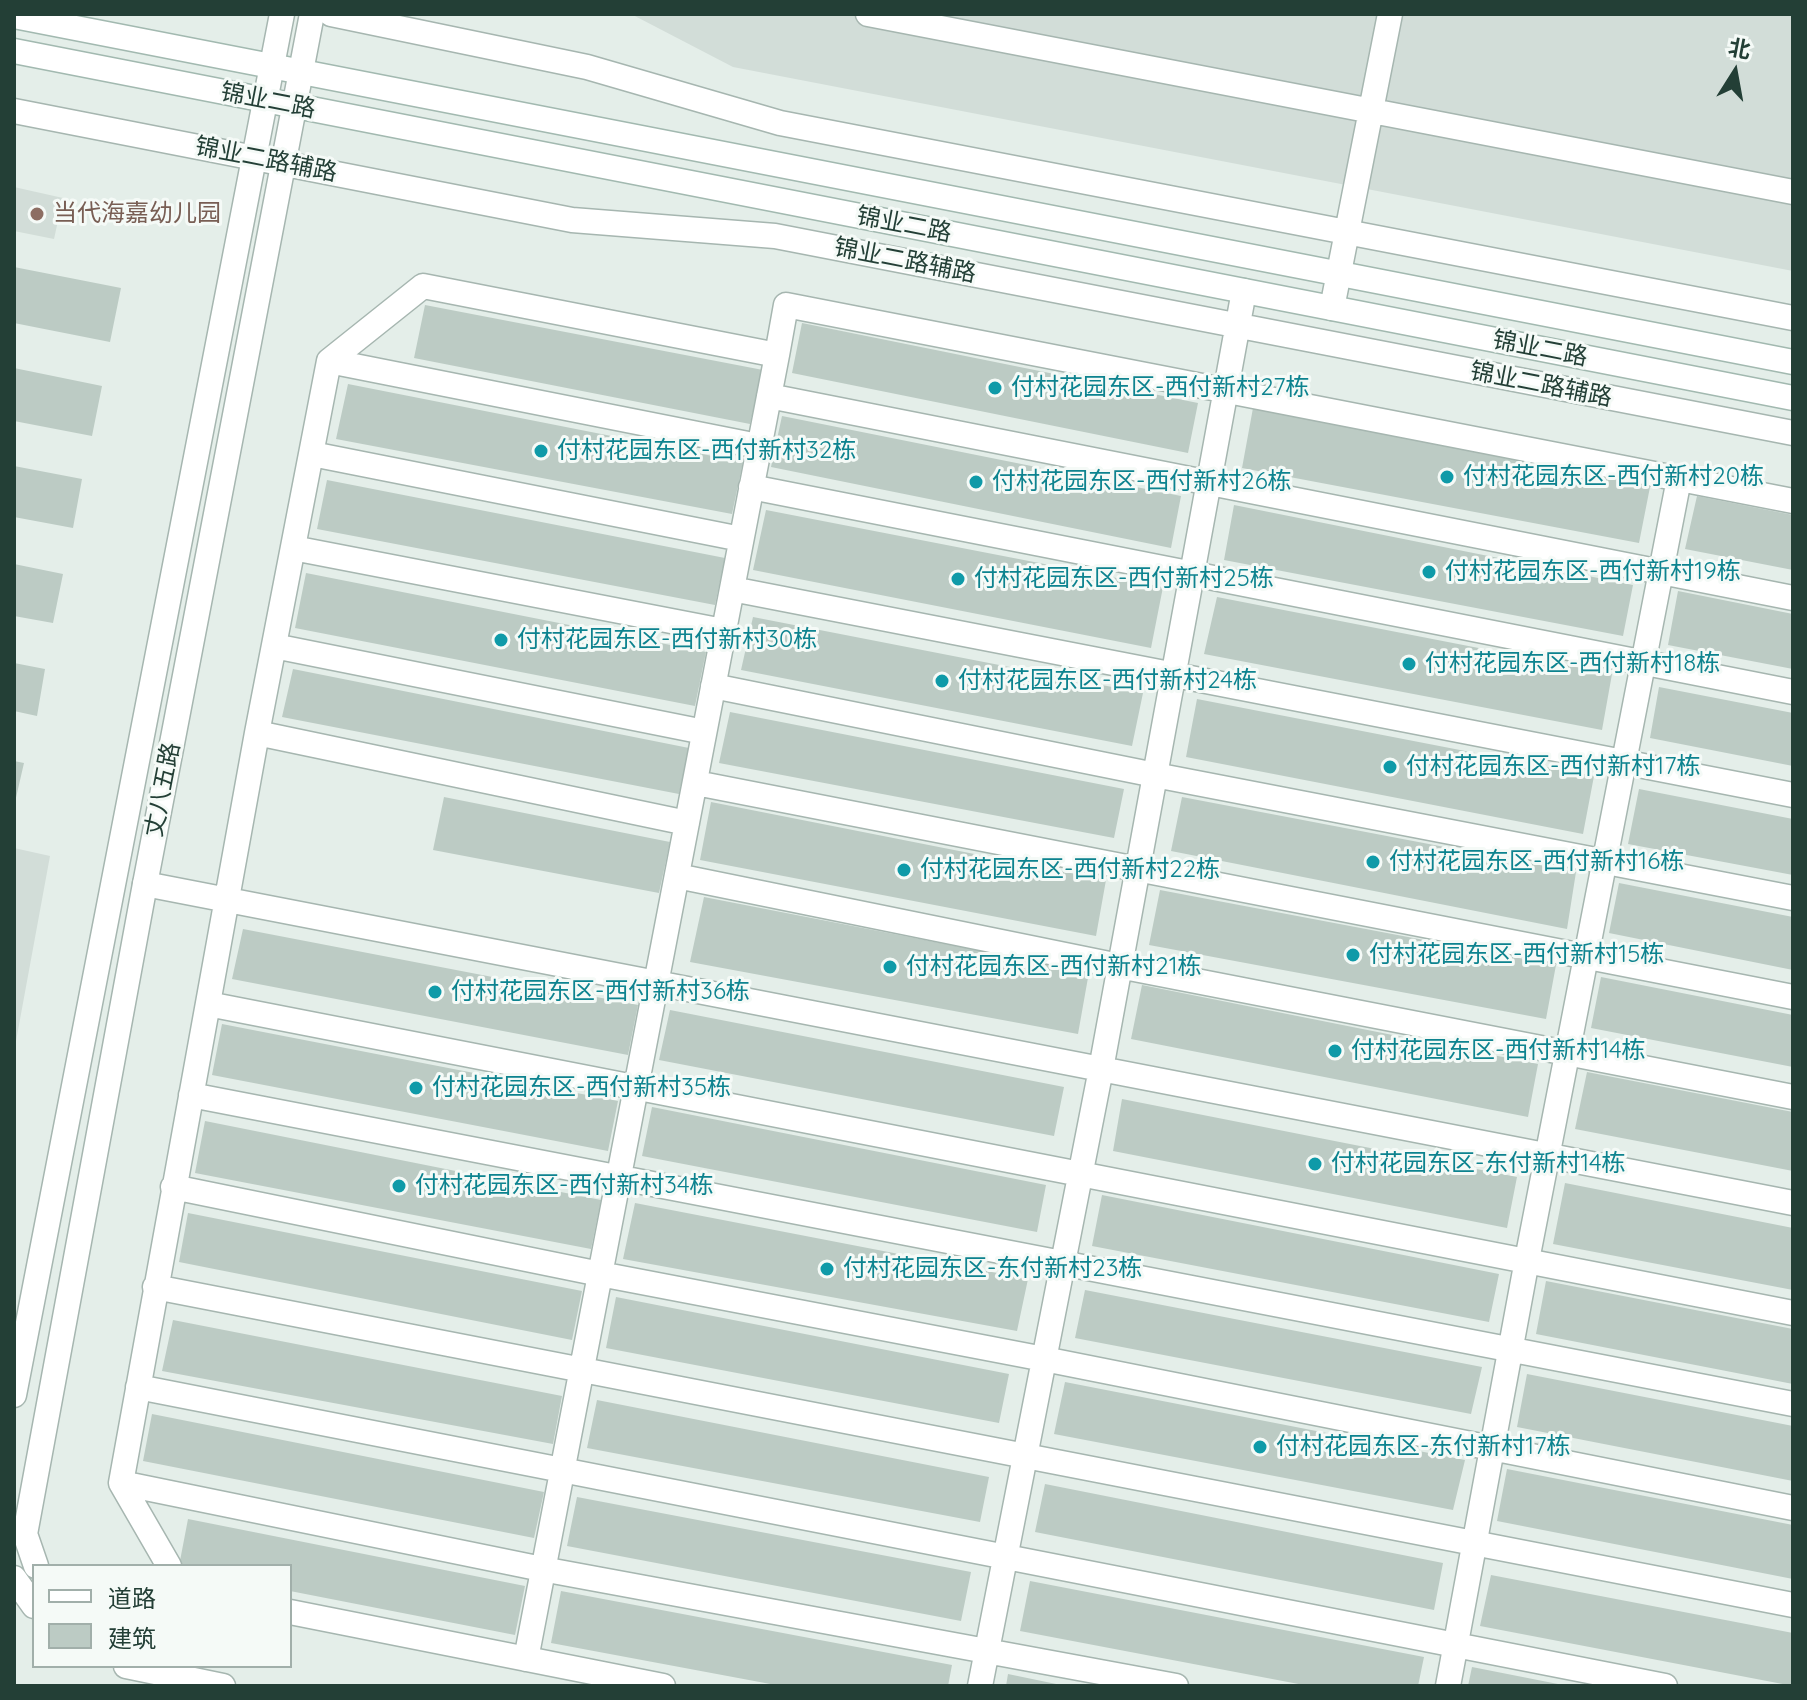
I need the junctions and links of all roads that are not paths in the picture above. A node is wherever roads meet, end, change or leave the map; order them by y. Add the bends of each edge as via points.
1 (282, 14) edge
2 (312, 14) edge
3 (331, 14) edge
4 (868, 14) edge
5 (1390, 14) edge
6 (14, 16) edge
7 (14, 51) edge
8 (272, 66) junction
9 (301, 71) junction
10 (265, 100) junction
11 (294, 106) junction
12 (14, 111) edge
13 (1370, 112) junction
14 (254, 158) junction
15 (283, 164) junction
16 (1793, 192) edge
17 (1347, 231) junction
18 (1338, 274) junction
19 (1244, 291) junction
20 (1332, 308) junction
21 (1793, 318) edge
22 (1238, 326) junction
23 (777, 355) junction
24 (329, 361) junction
25 (1793, 362) edge
26 (1226, 392) junction
27 (769, 396) junction
28 (1793, 398) edge
29 (1793, 433) edge
30 (758, 446) junction
31 (312, 454) junction
32 (1679, 479) junction
33 (1208, 484) junction
34 (751, 487) junction
35 (1793, 501) edge
36 (741, 539) junction
37 (293, 548) junction
38 (1661, 572) junction
39 (1193, 575) junction
40 (732, 589) junction
41 (1793, 598) edge
42 (723, 631) junction
43 (274, 646) junction
44 (1644, 664) junction
45 (1172, 676) junction
46 (713, 686) junction
47 (1793, 692) edge
48 (704, 732) junction
49 (257, 733) junction
50 (1623, 762) junction
51 (1155, 775) junction
52 (696, 783) junction
53 (1793, 795) edge
54 (687, 823) junction
55 (1604, 862) junction
56 (1136, 870) junction
57 (677, 876) junction
58 (145, 884) junction
59 (1793, 898) edge
60 (226, 900) junction
61 (1587, 957) junction
62 (1119, 966) junction
63 (657, 983) junction
64 (1793, 997) edge
65 (208, 1004) junction
66 (1568, 1053) junction
67 (1101, 1069) junction
68 (635, 1086) junction
69 (191, 1095) junction
70 (1793, 1097) edge
71 (1548, 1156) junction
72 (1081, 1172) junction
73 (620, 1178) junction
74 (173, 1187) junction
75 (1793, 1203) edge
76 (1527, 1260) junction
77 (1063, 1264) junction
78 (600, 1274) junction
79 (155, 1287) junction
80 (1793, 1313) edge
81 (1510, 1350) junction
82 (1044, 1359) junction
83 (582, 1371) junction
84 (138, 1387) junction
85 (14, 1395) edge
86 (1793, 1404) edge
87 (1492, 1447) junction
88 (1025, 1456) junction
89 (562, 1469) junction
90 (121, 1483) junction
91 (1793, 1508) edge
92 (1475, 1544) junction
93 (1006, 1555) junction
94 (35, 1564) edge
95 (168, 1564) edge
96 (542, 1569) junction
97 (14, 1578) edge
98 (32, 1603) edge
99 (1793, 1605) edge
100 (292, 1612) edge
101 (1456, 1643) junction
102 (987, 1651) junction
103 (526, 1659) junction
104 (110, 1668) edge
105 (136, 1668) edge
106 (164, 1686) edge
107 (223, 1686) edge
108 (663, 1686) edge
109 (980, 1686) edge
110 (1176, 1686) edge
111 (1448, 1686) edge
112 (1665, 1686) edge

1 - 8 street, 丈八五路
2 - 9 street, 丈八五路
3 - 17 street via 587,67 780,123
4 - 13 street
5 - 13 street
6 - 8 street, 锦业二路
7 - 10 street, 锦业二路
8 - 9 street, 锦业二路
8 - 10 street, 丈八五路
9 - 11 street, 丈八五路
9 - 18 street, 锦业二路
10 - 11 street, 锦业二路
10 - 14 street, 丈八五路
11 - 15 street, 丈八五路
11 - 19 street, 锦业二路
12 - 14 street, 锦业二路辅路
13 - 16 street
13 - 17 street
14 - 15 street, 锦业二路辅路
14 - 85 street, 丈八五路
15 - 22 street, 锦业二路辅路 via 572,220 775,236
15 - 58 street, 丈八五路
17 - 18 street
17 - 21 street
18 - 20 street
18 - 25 street, 锦业二路
19 - 20 street, 锦业二路
19 - 22 street
20 - 28 street, 锦业二路
22 - 26 street
22 - 29 street, 锦业二路辅路
23 - 24 street via 423,286
23 - 26 street via 786,305
23 - 27 street
24 - 30 street
24 - 31 street
26 - 32 street
26 - 33 street
27 - 30 street
27 - 33 street
30 - 34 street
31 - 36 street
31 - 37 street
32 - 35 street
32 - 38 street
33 - 38 street
33 - 39 street
34 - 36 street
34 - 39 street
36 - 40 street
37 - 42 street
37 - 43 street
38 - 41 street
38 - 44 street
39 - 44 street
39 - 45 street
40 - 42 street
40 - 45 street
42 - 46 street
43 - 48 street
43 - 49 street
44 - 47 street
44 - 50 street
45 - 50 street
45 - 51 street
46 - 48 street
46 - 51 street
48 - 52 street
49 - 54 street
49 - 60 street
50 - 53 street
50 - 55 street
51 - 55 street
51 - 56 street
52 - 54 street
52 - 56 street
54 - 57 street
55 - 59 street
55 - 61 street
56 - 61 street
56 - 62 street
57 - 62 street
57 - 63 street
58 - 60 street
58 - 94 street, 丈八五路 via 25,1534
60 - 63 street
60 - 65 street
61 - 64 street
61 - 66 street
62 - 66 street
62 - 67 street
63 - 67 street
63 - 68 street
65 - 68 street
65 - 69 street
66 - 70 street
66 - 71 street
67 - 71 street
67 - 72 street
68 - 72 street
68 - 73 street
69 - 73 street
69 - 74 street
71 - 75 street
71 - 76 street
72 - 76 street
72 - 77 street
73 - 77 street
73 - 78 street
74 - 78 street
74 - 79 street
76 - 80 street
76 - 81 street
77 - 81 street
77 - 82 street
78 - 82 street
78 - 83 street
79 - 83 street
79 - 84 street
81 - 86 street
81 - 87 street
82 - 87 street
82 - 88 street
83 - 88 street
83 - 89 street
84 - 89 street
84 - 90 street
87 - 91 street
87 - 92 street
88 - 92 street
88 - 93 street
89 - 93 street
89 - 96 street
90 - 95 street
90 - 96 street
92 - 99 street
92 - 101 street
93 - 101 street
93 - 102 street
96 - 102 street
96 - 103 street
97 - 98 street
100 - 103 street
101 - 111 street
101 - 112 street
102 - 109 street
102 - 110 street
103 - 108 street
104 - 106 street
105 - 107 street

